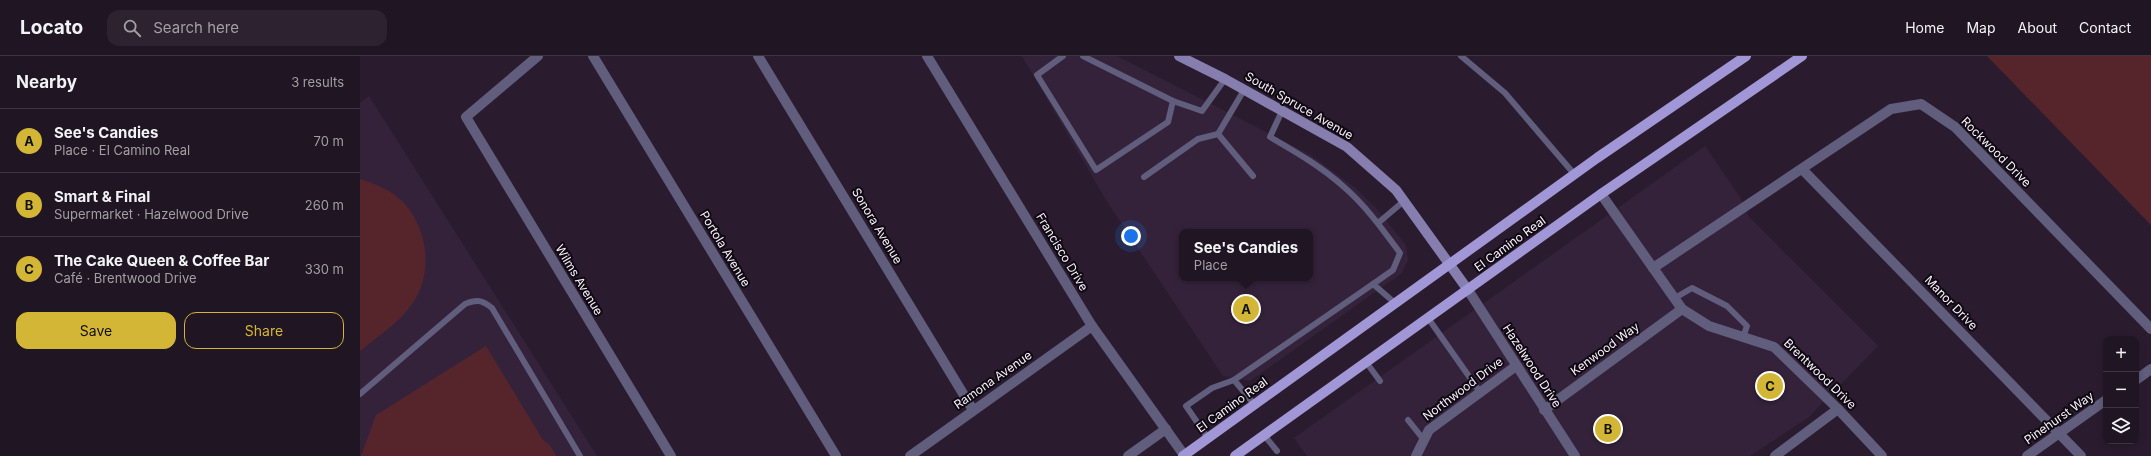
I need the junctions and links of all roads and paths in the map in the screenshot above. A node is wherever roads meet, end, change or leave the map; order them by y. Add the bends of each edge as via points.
1 (538, 56) edge
2 (593, 56) edge
3 (758, 56) edge
4 (927, 56) edge
5 (1064, 56) edge
6 (1083, 56) edge
7 (1179, 56) edge
8 (1461, 56) edge
9 (1746, 56) edge
10 (1802, 56) edge
11 (1225, 79) junction
12 (1244, 90) junction
13 (1173, 101) junction
14 (1282, 111) junction
15 (1218, 134) junction
16 (1802, 169) junction
17 (1575, 175) junction
18 (1253, 176) dead end
19 (1144, 177) dead end
20 (1601, 194) junction
21 (1404, 200) junction
22 (1378, 223) junction
23 (1449, 264) junction
24 (1653, 268) junction
25 (1373, 284) junction
26 (1468, 290) junction
27 (1674, 298) junction
28 (1395, 303) junction
29 (1682, 308) junction
30 (1428, 318) junction
31 (1092, 326) junction
32 (2151, 329) edge
33 (1743, 337) junction
34 (1366, 362) junction
35 (1516, 366) junction
36 (2151, 369) edge
37 (2139, 378) edge
38 (1234, 380) junction
39 (1380, 380) dead end
40 (1480, 392) junction
41 (360, 394) edge
42 (2103, 402) edge
43 (1254, 404) junction
44 (1838, 409) junction
45 (973, 410) junction
46 (1544, 410) junction
47 (1408, 420) dead end
48 (1166, 429) junction
49 (2059, 433) junction
50 (1264, 435) junction
51 (1208, 438) junction
52 (1424, 440) junction
53 (1277, 451) dead end
54 (580, 456) edge
55 (671, 456) edge
56 (836, 456) edge
57 (910, 456) edge
58 (1128, 456) edge
59 (1184, 456) edge
60 (1235, 456) edge
61 (1416, 456) edge
62 (1575, 456) edge
63 (1775, 456) edge
64 (1882, 456) edge
65 (2027, 456) edge
66 (2081, 456) edge

1 - 55 street, Wilms Avenue via 466,117
2 - 56 street, Portola Avenue
3 - 45 street, Sonora Avenue
4 - 31 street, Francisco Drive
5 - 13 lane via 1037,75 1096,170 1168,122
6 - 13 lane
7 - 11 main road, South Spruce Avenue
8 - 17 lane via 1505,93
9 - 17 main road, El Camino Real
10 - 20 main road, El Camino Real
11 - 12 main road, South Spruce Avenue
11 - 13 lane via 1202,111
12 - 14 main road, South Spruce Avenue
12 - 15 lane
14 - 21 main road, South Spruce Avenue via 1347,147
14 - 22 lane via 1270,137 1304,157 1345,188
15 - 18 lane
15 - 19 lane via 1198,139
16 - 24 street, Rockwood Drive
16 - 32 street, Rockwood Drive via 1891,109 1921,104 1955,127
16 - 49 street, Manor Drive
17 - 23 main road, El Camino Real
20 - 24 street, Brentwood Drive
20 - 26 main road, El Camino Real
21 - 22 lane
21 - 23 main road, South Spruce Avenue
22 - 25 lane via 1400,253 1393,270
23 - 26 main road, South Spruce Avenue
23 - 28 main road, El Camino Real
24 - 27 street, Brentwood Drive
25 - 28 lane
25 - 38 lane
26 - 30 main road, El Camino Real
26 - 35 street, Hazelwood Drive
27 - 29 street, Brentwood Drive
27 - 33 lane via 1692,288 1727,306 1747,326
28 - 43 main road, El Camino Real
29 - 33 street, Brentwood Drive via 1709,326
29 - 46 street, Kenwood Way
30 - 34 main road, El Camino Real
30 - 40 lane
31 - 45 street, Ramona Avenue
31 - 48 street, Francisco Drive
33 - 44 street, Brentwood Drive via 1774,347
34 - 39 lane
34 - 50 main road, El Camino Real
35 - 40 street, Northwood Drive
35 - 46 street, Hazelwood Drive
36 - 37 street
38 - 43 lane
38 - 51 lane via 1212,388 1186,406
40 - 52 street, Northwood Drive via 1428,430
41 - 54 lane via 465,304 476,300 485,302 492,308
42 - 49 street, Pinehurst Way
43 - 51 main road, El Camino Real
44 - 63 street
44 - 64 street, Brentwood Drive
45 - 57 street, Ramona Avenue
46 - 62 street, Hazelwood Drive
47 - 52 lane
48 - 58 street
48 - 59 street, Francisco Drive
49 - 65 street, Pinehurst Way
49 - 66 street, Manor Drive
50 - 53 lane
50 - 60 main road, El Camino Real
51 - 59 main road, El Camino Real
52 - 61 street, Northwood Drive

